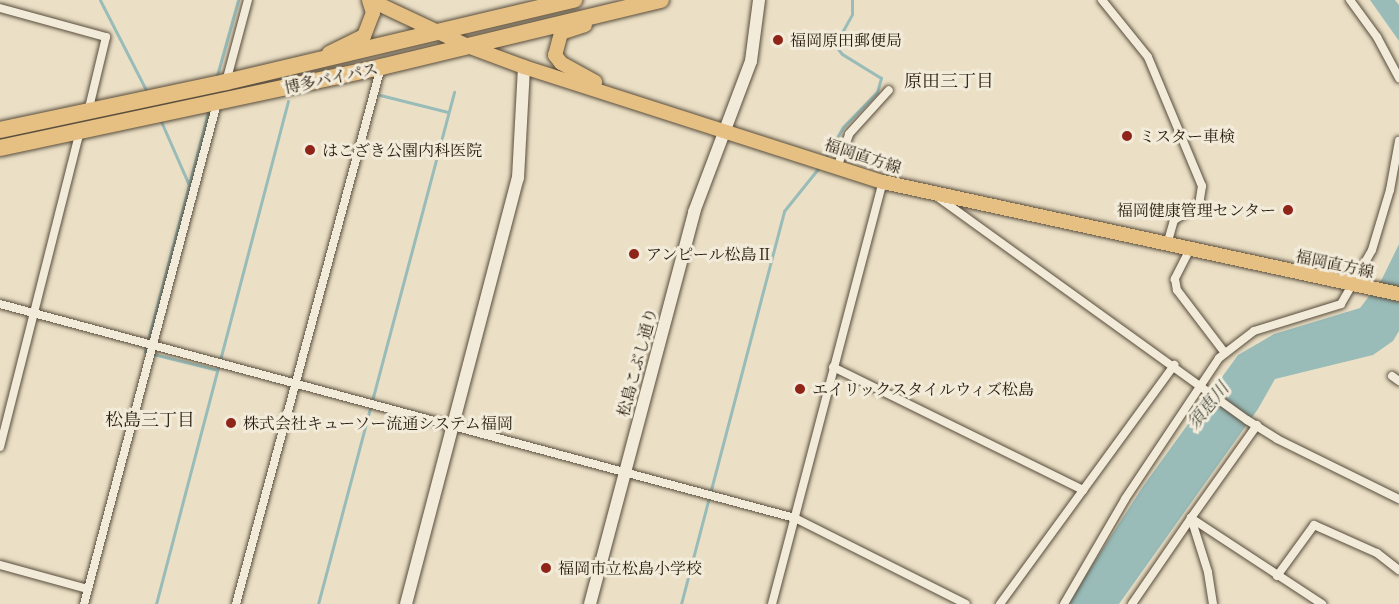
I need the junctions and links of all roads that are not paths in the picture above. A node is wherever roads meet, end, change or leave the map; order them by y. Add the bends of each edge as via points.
1 (248, 0) edge
2 (369, 0) edge
3 (574, 0) edge
4 (661, 0) edge
5 (670, 0) edge
6 (759, 0) edge
7 (1102, 0) edge
8 (1350, 0) edge
9 (0, 8) edge
10 (441, 32) junction
11 (470, 47) junction
12 (311, 62) junction
13 (524, 67) junction
14 (381, 68) junction
15 (1399, 78) edge
16 (226, 82) junction
17 (889, 90) dead end
18 (616, 94) junction
19 (217, 103) junction
20 (87, 113) junction
21 (0, 130) edge
22 (80, 131) junction
23 (726, 131) junction
24 (1399, 141) edge
25 (0, 148) edge
26 (838, 165) junction
27 (882, 182) junction
28 (931, 192) junction
29 (1167, 243) junction
30 (1190, 249) junction
31 (1358, 286) junction
32 (1399, 294) edge
33 (0, 304) edge
34 (34, 314) junction
35 (151, 346) junction
36 (1225, 353) junction
37 (1174, 365) junction
38 (833, 367) junction
39 (295, 384) junction
40 (1198, 384) junction
41 (1257, 425) junction
42 (452, 426) junction
43 (0, 447) edge
44 (625, 472) junction
45 (1083, 490) junction
46 (1399, 499) edge
47 (795, 518) junction
48 (1191, 518) junction
49 (0, 565) edge
50 (1399, 570) edge
51 (1277, 576) junction
52 (88, 589) junction
53 (84, 604) edge
54 (236, 604) edge
55 (406, 604) edge
56 (590, 604) edge
57 (772, 604) edge
58 (966, 604) edge
59 (1000, 604) edge
60 (1064, 604) edge
61 (1132, 604) edge
62 (1213, 604) edge
63 (1322, 604) edge

1 - 16 street
2 - 10 main road, 福岡直方線
2 - 12 main road via 373,14 364,36
3 - 10 highway, 博多バイパス
4 - 11 highway, 博多バイパス
5 - 18 main road via 561,33 556,41 555,55 561,63
6 - 23 street, 松島こぶし通り via 751,61
7 - 29 street via 1148,57 1202,186 1199,204 1174,220
8 - 15 street via 1377,37
9 - 20 street via 106,37
10 - 11 main road, 福岡直方線
10 - 12 highway, 博多バイパス
11 - 13 main road, 福岡直方線
11 - 14 highway, 博多バイパス
12 - 16 highway, 博多バイパス
13 - 18 main road, 福岡直方線
13 - 42 street via 518,178
14 - 19 highway, 博多バイパス
14 - 39 street
16 - 20 highway, 博多バイパス
17 - 26 street via 849,135
18 - 23 main road, 福岡直方線
19 - 22 highway, 博多バイパス
19 - 35 street
20 - 21 highway, 博多バイパス
22 - 25 highway, 博多バイパス
22 - 34 street
23 - 26 main road, 福岡直方線
23 - 44 street, 松島こぶし通り via 694,212
24 - 31 street via 1372,250
26 - 27 main road, 福岡直方線
27 - 28 main road, 福岡直方線
27 - 38 street
28 - 29 main road, 福岡直方線
28 - 37 street
29 - 30 main road, 福岡直方線
30 - 31 main road, 福岡直方線
30 - 36 street via 1175,279 1177,290
31 - 32 main road, 福岡直方線
31 - 36 street via 1341,304 1254,331
33 - 34 street
34 - 35 street
34 - 43 street
35 - 39 street
35 - 52 street
36 - 40 street
37 - 40 street
37 - 45 street
38 - 45 street
38 - 47 street
39 - 42 street
39 - 54 street
40 - 41 street
40 - 60 street
41 - 46 street via 1277,439
41 - 48 street
42 - 44 street
42 - 55 street
44 - 47 street
44 - 56 street, 松島こぶし通り
45 - 59 street
47 - 57 street
47 - 58 street
48 - 51 street
48 - 61 street
48 - 62 street via 1209,572
49 - 52 street
50 - 51 street via 1377,553 1314,525
51 - 63 street
52 - 53 street

